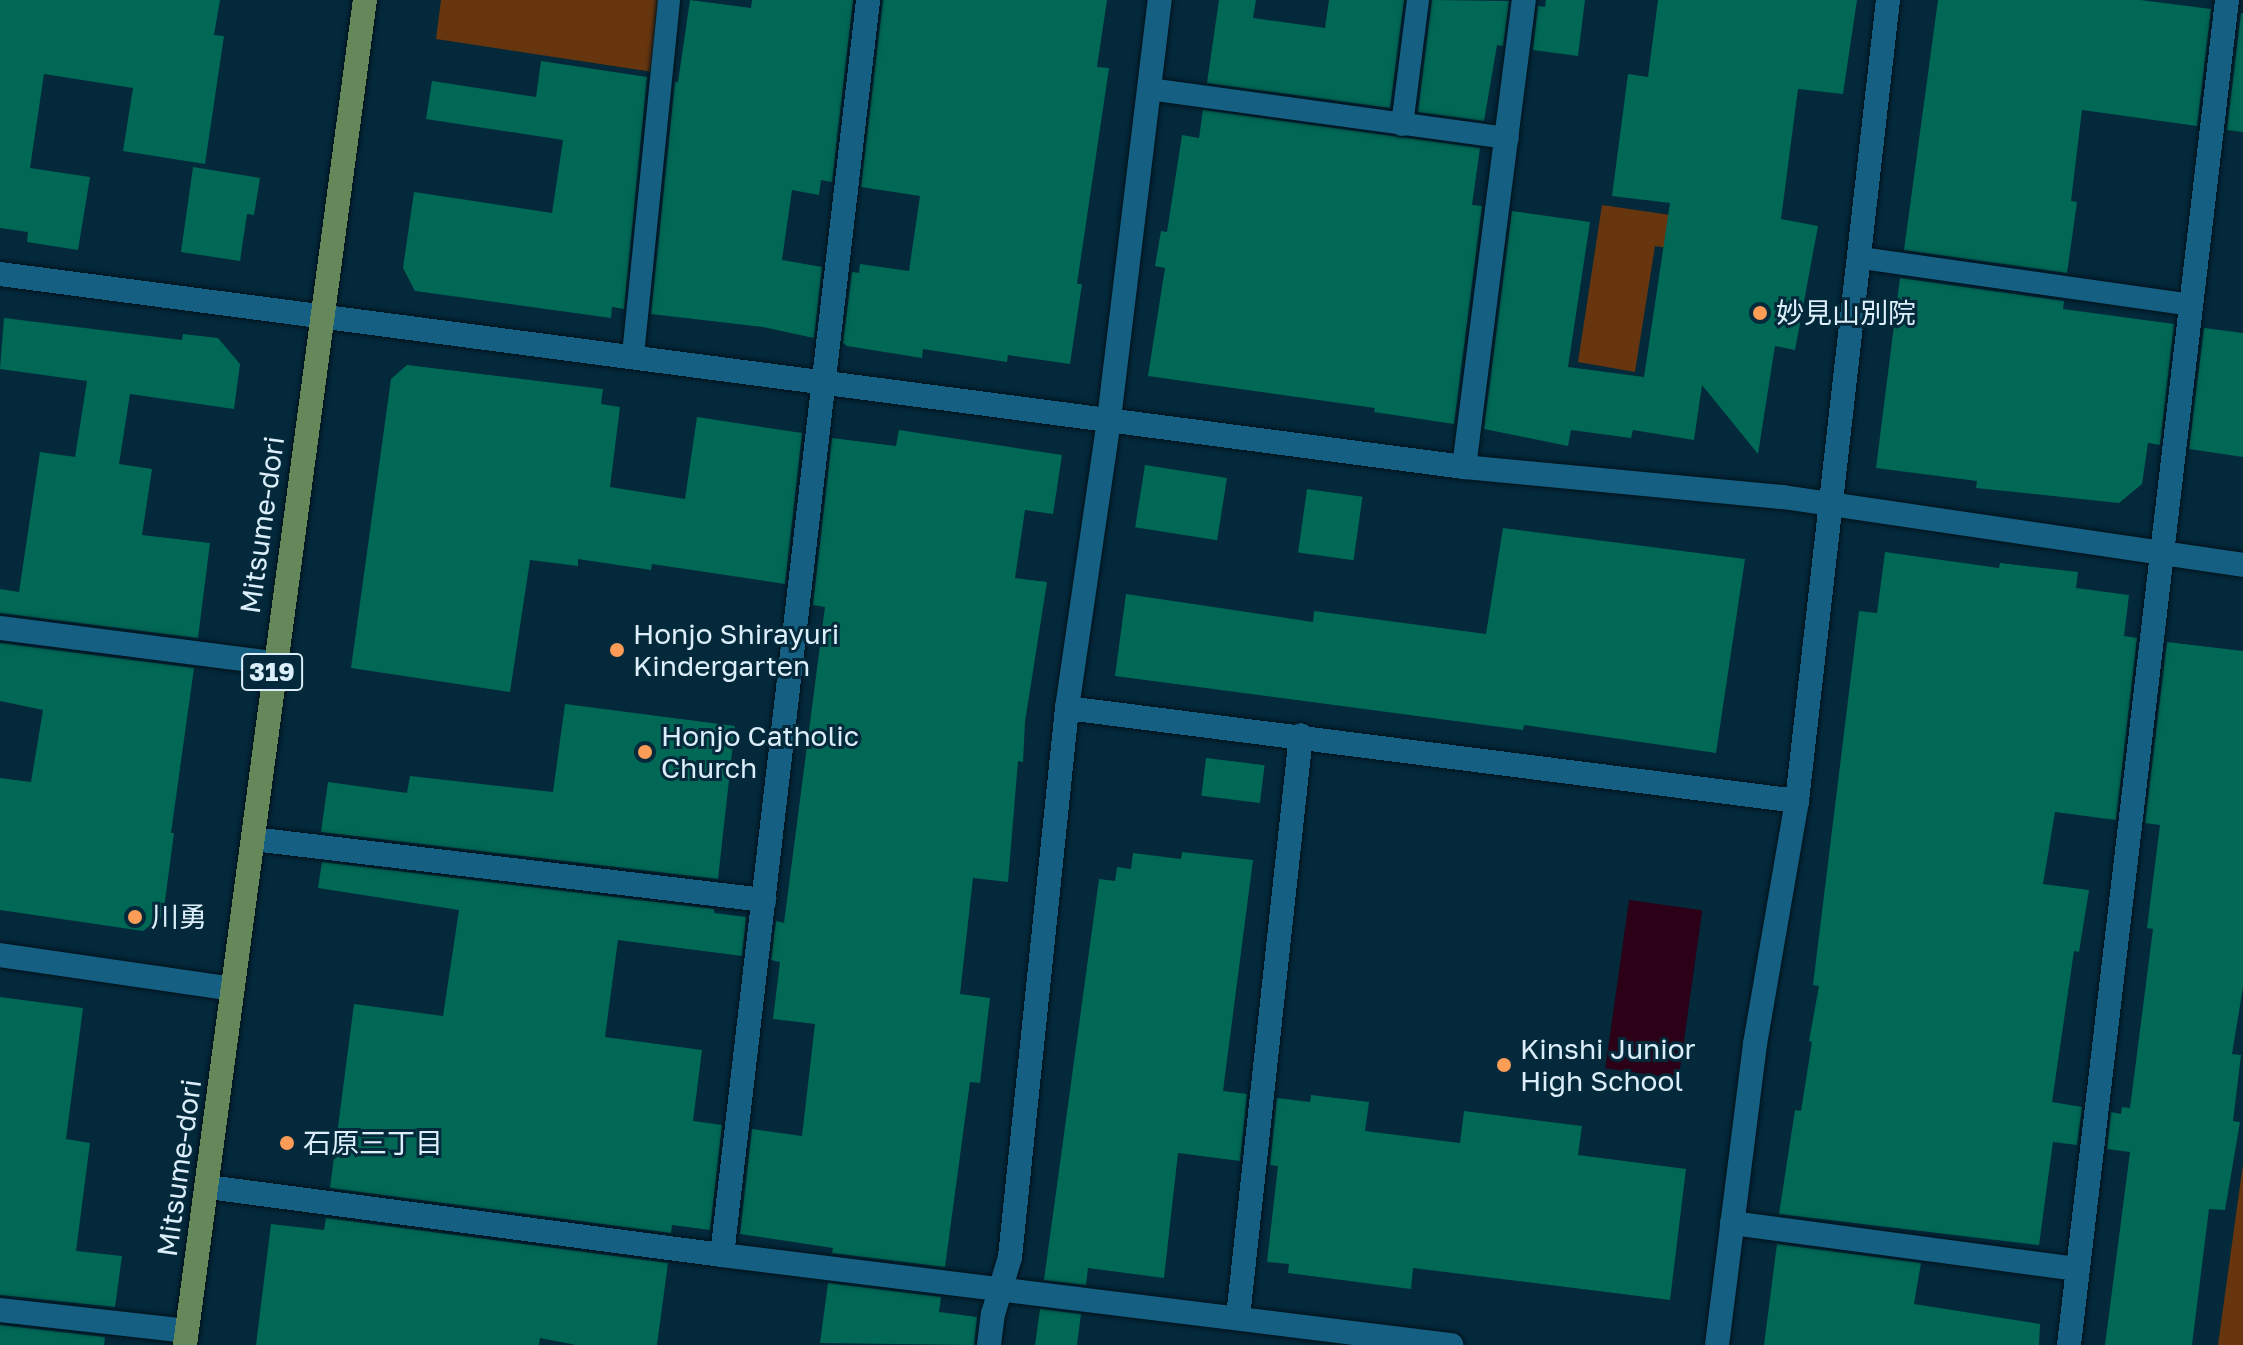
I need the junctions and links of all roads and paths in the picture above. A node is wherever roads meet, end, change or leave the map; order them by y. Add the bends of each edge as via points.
1 (365, 0) edge
2 (669, 0) edge
3 (868, 0) edge
4 (1160, 0) edge
5 (1418, 0) edge
6 (1524, 0) edge
7 (1888, 0) edge
8 (2227, 0) edge
9 (1149, 89) junction
10 (1402, 125) junction
11 (1508, 138) junction
12 (1861, 258) junction
13 (0, 274) edge
14 (2191, 305) junction
15 (322, 315) junction
16 (633, 355) junction
17 (821, 381) junction
18 (1109, 419) junction
19 (1464, 467) junction
20 (1833, 504) junction
21 (2161, 554) junction
22 (2243, 565) edge
23 (0, 628) edge
24 (274, 663) junction
25 (1067, 708) junction
26 (1301, 735) junction
27 (1797, 801) junction
28 (253, 839) junction
29 (764, 900) junction
30 (0, 955) edge
31 (233, 989) junction
32 (208, 1187) junction
33 (1732, 1223) junction
34 (722, 1255) junction
35 (2077, 1269) junction
36 (1002, 1290) junction
37 (0, 1310) edge
38 (1238, 1317) junction
39 (186, 1338) edge
40 (989, 1345) edge
41 (1451, 1345) edge
42 (1717, 1345) edge
43 (2069, 1345) edge

1 - 15 main road, Mitsume-dori / 319
2 - 16 lane
3 - 17 street
4 - 9 street
5 - 10 lane
6 - 11 street
7 - 12 street
8 - 14 street
9 - 10 lane
9 - 18 street
10 - 11 lane
11 - 19 street
12 - 14 lane
12 - 20 street
13 - 15 street
14 - 21 street
15 - 16 street
15 - 24 main road, Mitsume-dori / 319
16 - 17 street
17 - 18 street
17 - 29 street
18 - 19 street
18 - 25 street
19 - 20 street
20 - 21 street
20 - 27 street
21 - 22 street
21 - 35 street
23 - 24 street
24 - 28 main road, Mitsume-dori / 319
25 - 26 street
25 - 36 street via 1012,1241
26 - 27 street
26 - 38 street
27 - 33 street via 1755,1044
28 - 29 street
28 - 31 main road, Mitsume-dori / 319
29 - 34 street
30 - 31 street
31 - 32 main road, Mitsume-dori / 319
32 - 34 street
32 - 39 main road, Mitsume-dori / 319
33 - 35 street
33 - 42 street
34 - 36 street
35 - 43 street
36 - 38 street
36 - 40 street
37 - 39 street
38 - 41 street

